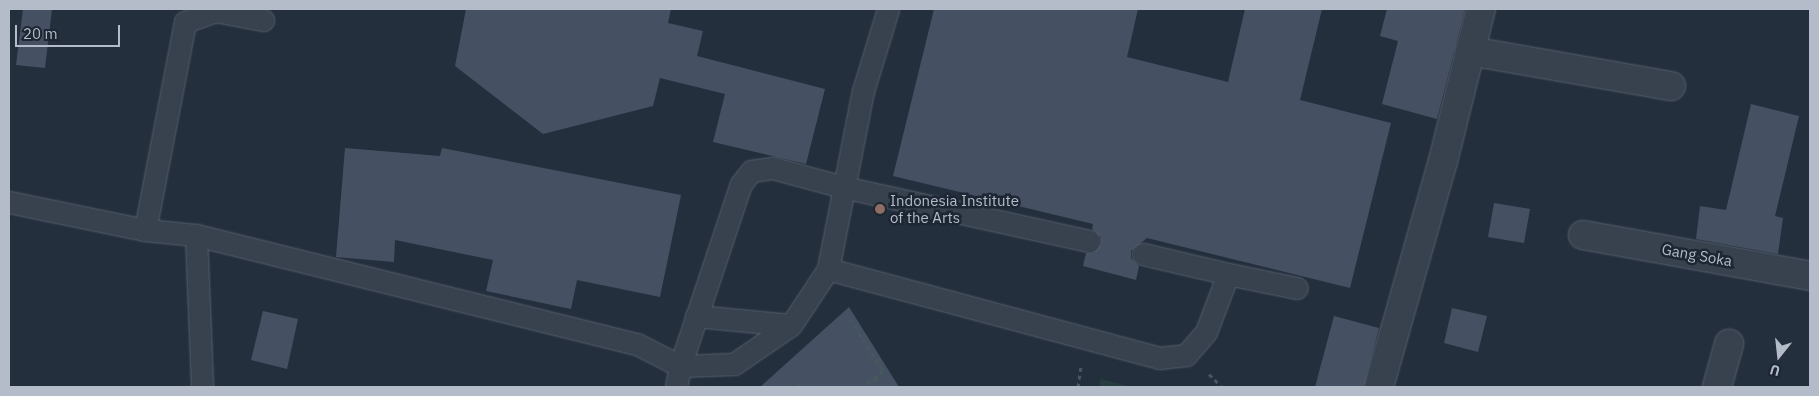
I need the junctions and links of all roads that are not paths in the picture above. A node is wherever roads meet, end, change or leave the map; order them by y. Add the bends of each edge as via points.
1 (888, 9) edge
2 (1481, 9) edge
3 (263, 20) dead end
4 (1470, 51) junction
5 (1672, 86) dead end
6 (843, 186) junction
7 (9, 202) edge
8 (145, 230) junction
9 (196, 235) junction
10 (1583, 236) dead end
11 (1089, 241) dead end
12 (1143, 254) dead end
13 (828, 269) junction
14 (1228, 274) junction
15 (1810, 276) edge
16 (1297, 288) dead end
17 (696, 316) junction
18 (791, 325) junction
19 (1729, 344) dead end
20 (680, 366) junction
21 (202, 387) edge
22 (676, 387) edge
23 (1379, 387) edge
24 (1717, 387) edge

1 - 6 lane via 863,91
2 - 4 street
3 - 8 lane via 215,11 185,22
4 - 5 street
4 - 23 street
6 - 11 lane
6 - 13 lane
6 - 17 lane via 773,168 751,171 741,184
7 - 8 lane
8 - 9 lane
9 - 20 lane via 637,344
9 - 21 lane
10 - 15 street, Gang Soka
12 - 14 lane
13 - 14 lane via 1170,359 1186,355 1206,332
13 - 18 lane
14 - 16 lane
17 - 18 lane
17 - 20 lane
18 - 20 lane via 734,364
19 - 24 street
20 - 22 lane

